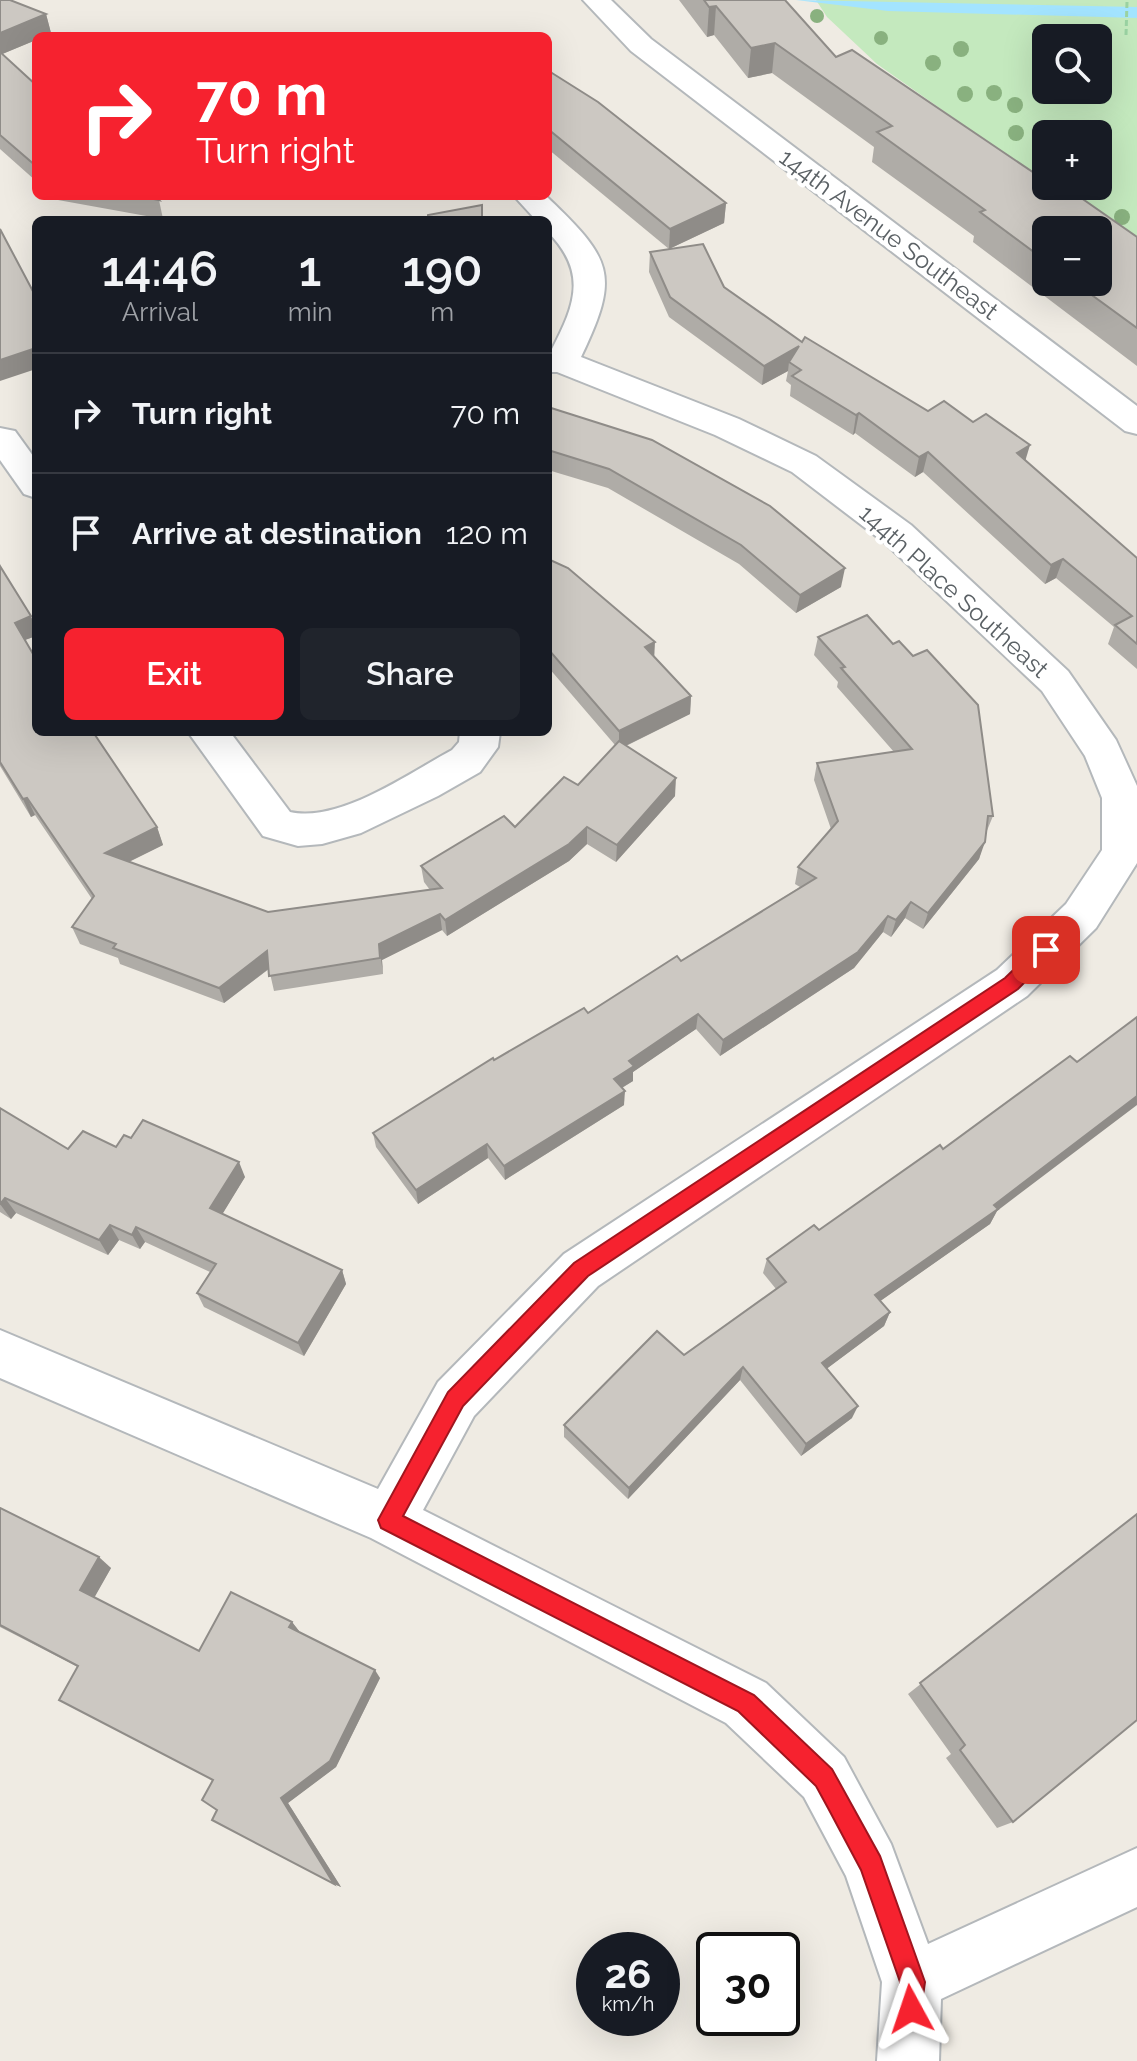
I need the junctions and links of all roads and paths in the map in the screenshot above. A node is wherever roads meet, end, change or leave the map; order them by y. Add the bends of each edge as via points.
1 (596, 0) edge
2 (1127, 2) edge
3 (1126, 35) dead end
4 (533, 200) edge
5 (549, 216) edge
6 (552, 220) edge
7 (555, 362) edge
8 (1137, 423) edge
9 (32, 428) edge
10 (1, 439) edge
11 (32, 481) edge
12 (211, 736) edge
13 (479, 736) edge
14 (1129, 799) edge
15 (1124, 862) edge
16 (0, 1354) edge
17 (389, 1520) junction
18 (1137, 1877) edge
19 (912, 1982) junction
20 (908, 2061) edge

1 - 8 street, 144th Avenue Southeast via 641,45
2 - 3 path
4 - 5 street, 144th Place Southeast
6 - 7 street, 144th Place Southeast via 592,271 588,306
7 - 14 street, 144th Place Southeast via 727,427 804,464 898,534 1055,681
9 - 10 street
10 - 11 street
12 - 13 street via 277,825 291,831 341,826 466,761
14 - 15 street, 144th Place Southeast
15 - 17 street via 1081,916 1012,983 581,1270 456,1399
16 - 17 street
17 - 19 street via 746,1703 824,1777 871,1864
18 - 19 street
19 - 20 street

